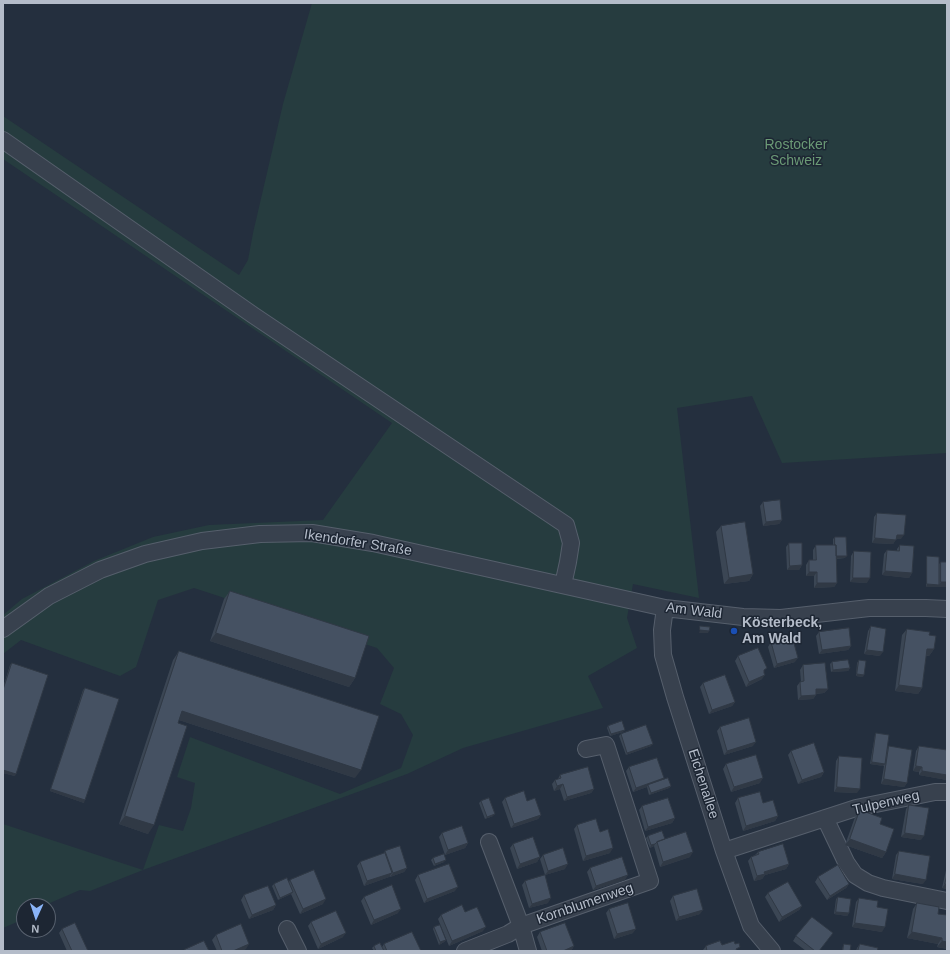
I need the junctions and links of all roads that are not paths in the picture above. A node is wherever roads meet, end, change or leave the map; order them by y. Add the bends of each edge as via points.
1 (3, 140) edge
2 (563, 585) junction
3 (665, 608) junction
4 (947, 609) edge
5 (3, 629) edge
6 (586, 749) dead end
7 (947, 792) edge
8 (825, 818) junction
9 (490, 842) dead end
10 (724, 851) junction
11 (947, 901) edge
12 (520, 926) junction
13 (287, 929) dead end
14 (298, 951) edge
15 (465, 951) edge
16 (528, 951) edge
17 (772, 951) edge

1 - 2 street via 253,315 566,525 571,543
2 - 3 street, Am Wald
2 - 5 street, Ikendorfer Straße via 373,543 312,533 260,534 202,540 145,554 106,568 49,596
3 - 4 street, Am Wald via 743,617 781,618 869,608
3 - 10 street, Eichenallee via 662,630 663,655
6 - 12 street, Kornblumenweg via 606,745 650,881
7 - 8 street, Tulpenweg via 935,792 856,808
8 - 10 street, Tulpenweg
8 - 11 street via 855,875 883,888
9 - 12 street, Kornblumenweg
10 - 17 street, Eichenallee via 751,926
12 - 15 street, Kornblumenweg via 508,934
12 - 16 street, Kornblumenweg
13 - 14 street

